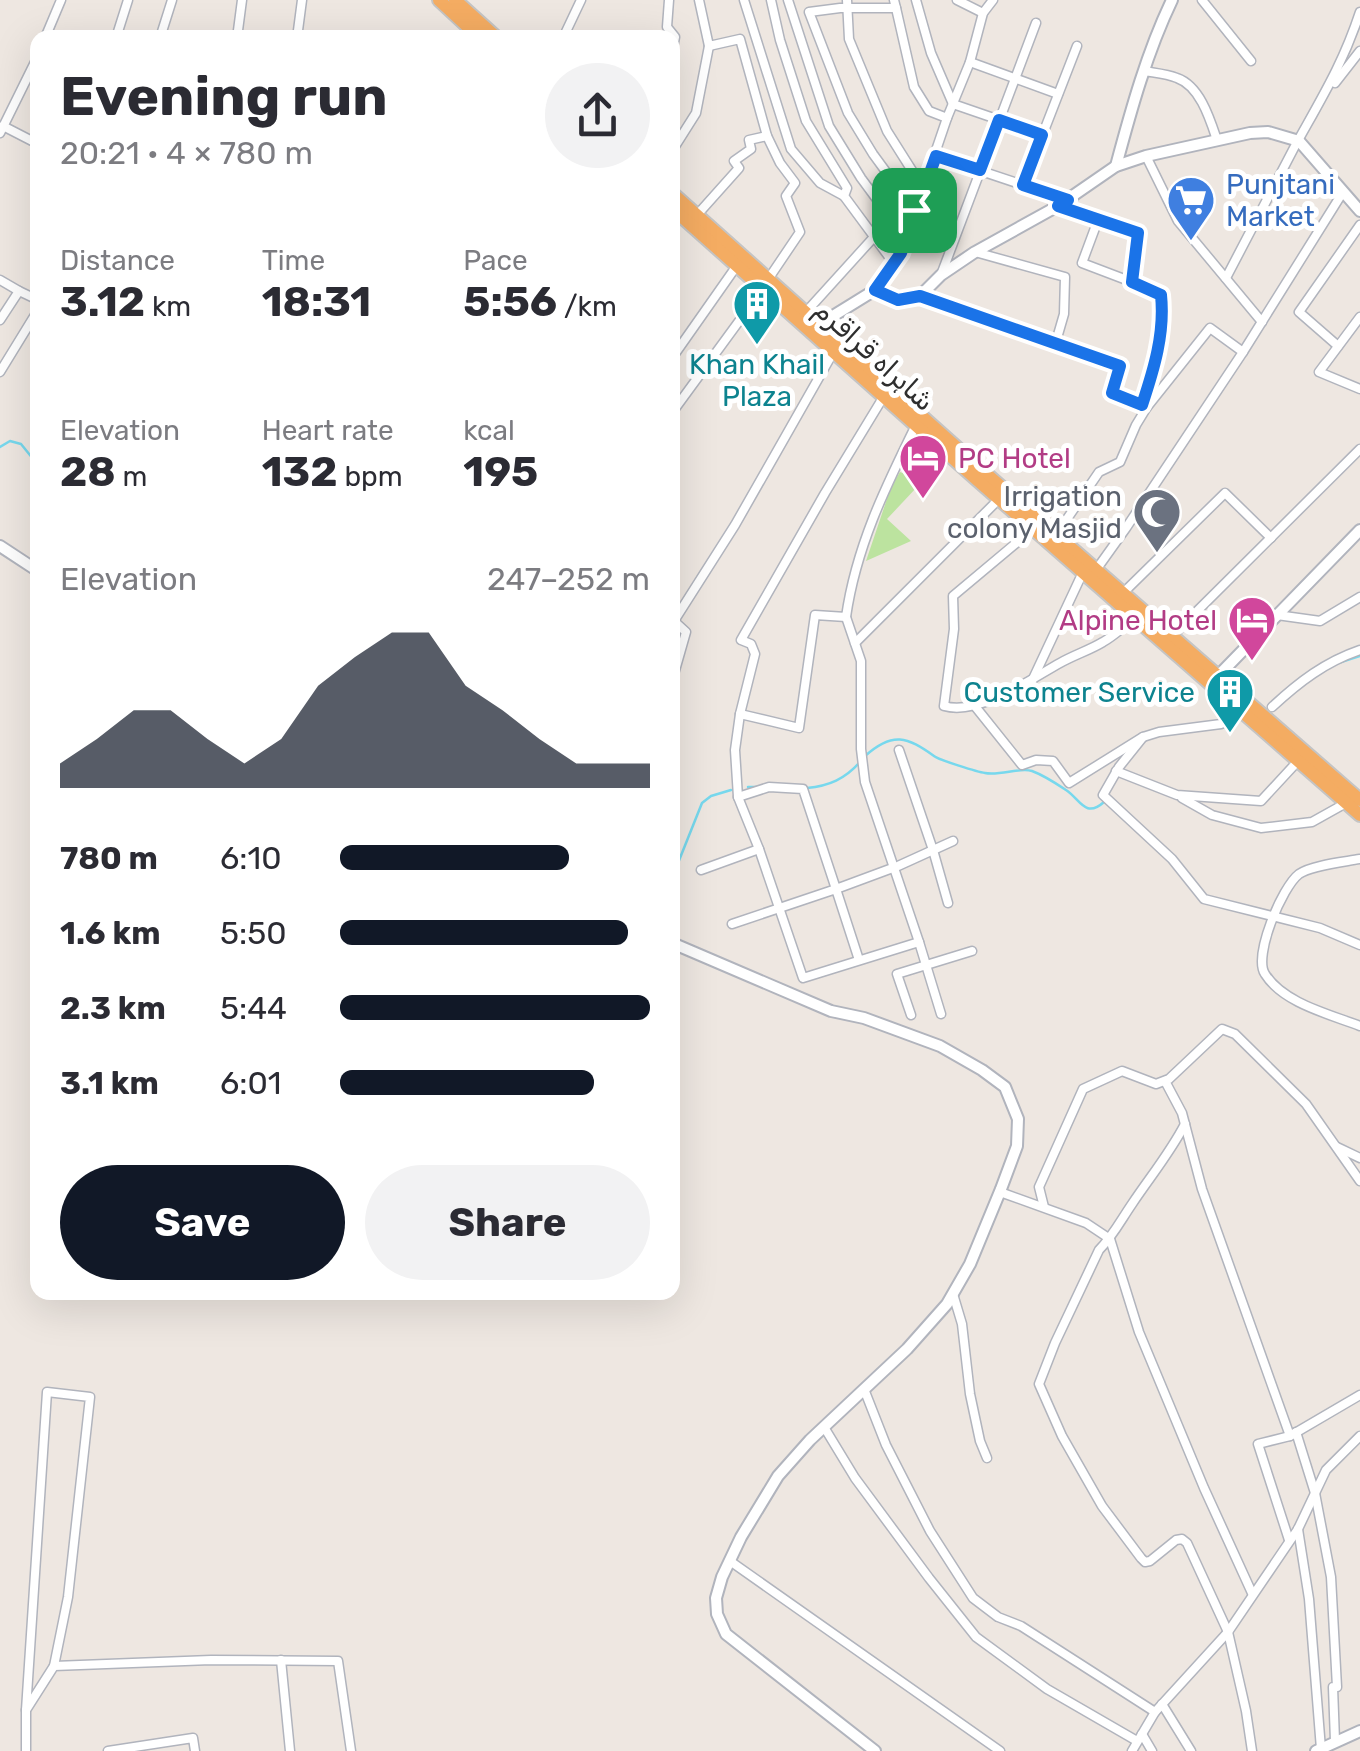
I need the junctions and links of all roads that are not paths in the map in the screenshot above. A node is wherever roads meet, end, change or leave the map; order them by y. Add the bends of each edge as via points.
1 (61, 0) edge
2 (128, 0) edge
3 (172, 0) edge
4 (242, 0) edge
5 (302, 0) edge
6 (439, 0) edge
7 (454, 0) edge
8 (581, 0) edge
9 (669, 0) edge
10 (699, 0) edge
11 (744, 0) edge
12 (771, 0) edge
13 (788, 0) edge
14 (916, 0) edge
15 (957, 0) edge
16 (994, 0) edge
17 (1172, 0) edge
18 (1202, 0) edge
19 (847, 4) edge
20 (895, 4) edge
21 (1360, 12) edge
22 (983, 13) junction
23 (1036, 23) dead end
24 (48, 30) edge
25 (119, 30) edge
26 (163, 30) edge
27 (238, 30) edge
28 (298, 30) edge
29 (471, 30) edge
30 (488, 30) edge
31 (566, 30) edge
32 (669, 30) edge
33 (709, 46) junction
34 (1077, 46) dead end
35 (1360, 51) edge
36 (1251, 61) dead end
37 (970, 62) junction
38 (1144, 71) junction
39 (30, 72) edge
40 (1015, 78) junction
41 (1058, 94) junction
42 (1326, 94) junction
43 (953, 104) junction
44 (947, 118) junction
45 (999, 120) junction
46 (2, 130) edge
47 (1042, 135) junction
48 (767, 136) junction
49 (680, 138) edge
50 (1217, 140) junction
51 (30, 141) edge
52 (1298, 141) junction
53 (936, 156) junction
54 (1146, 156) junction
55 (1116, 166) junction
56 (980, 170) junction
57 (1023, 185) junction
58 (923, 188) junction
59 (1343, 192) junction
60 (844, 196) junction
61 (680, 200) edge
62 (1063, 203) junction
63 (1359, 209) edge
64 (914, 210) junction
65 (697, 214) junction
66 (680, 215) edge
67 (1098, 220) junction
68 (1360, 225) edge
69 (874, 237) junction
70 (906, 239) junction
71 (975, 252) junction
72 (738, 264) junction
73 (895, 265) junction
74 (941, 276) junction
75 (760, 278) junction
76 (1226, 278) junction
77 (0, 280) edge
78 (1132, 282) junction
79 (875, 290) junction
80 (20, 291) junction
81 (30, 296) edge
82 (920, 296) junction
83 (806, 312) junction
84 (1360, 317) edge
85 (0, 320) edge
86 (1262, 322) junction
87 (30, 323) edge
88 (820, 324) junction
89 (1055, 346) junction
90 (1338, 346) junction
91 (680, 347) edge
92 (834, 351) junction
93 (1243, 352) junction
94 (0, 372) edge
95 (1360, 388) edge
96 (884, 396) junction
97 (680, 401) edge
98 (1145, 406) junction
99 (916, 426) junction
100 (1360, 450) edge
101 (1000, 499) junction
102 (1034, 529) junction
103 (1360, 530) edge
104 (1056, 535) junction
105 (1271, 538) junction
106 (0, 546) edge
107 (30, 566) edge
108 (1089, 571) junction
109 (1122, 594) junction
110 (1360, 597) edge
111 (680, 610) edge
112 (846, 616) junction
113 (1277, 616) junction
114 (1134, 618) junction
115 (1172, 636) junction
116 (855, 643) junction
117 (1360, 650) edge
118 (1218, 677) junction
119 (1032, 681) junction
120 (974, 705) junction
121 (1272, 707) dead end
122 (740, 714) junction
123 (1254, 717) junction
124 (1143, 737) junction
125 (899, 750) dead end
126 (1298, 761) junction
127 (1116, 771) junction
128 (1177, 796) junction
129 (738, 797) junction
130 (1353, 802) edge
131 (1360, 815) edge
132 (953, 841) dead end
133 (759, 849) junction
134 (933, 850) junction
135 (1360, 860) edge
136 (894, 868) junction
137 (701, 870) dead end
138 (836, 889) junction
139 (948, 903) dead end
140 (780, 909) junction
141 (1275, 916) junction
142 (732, 924) dead end
143 (919, 942) junction
144 (1360, 945) edge
145 (680, 946) edge
146 (972, 951) dead end
147 (859, 960) junction
148 (926, 965) junction
149 (941, 1014) dead end
150 (911, 1015) dead end
151 (1360, 1026) edge
152 (1166, 1081) junction
153 (1185, 1124) junction
154 (1336, 1146) junction
155 (1360, 1158) edge
156 (1360, 1181) edge
157 (1000, 1192) junction
158 (1044, 1207) junction
159 (1110, 1239) junction
160 (953, 1294) junction
161 (864, 1388) junction
162 (1360, 1395) edge
163 (824, 1427) junction
164 (1293, 1434) junction
165 (1360, 1436) edge
166 (987, 1458) dead end
167 (1314, 1493) junction
168 (1298, 1529) junction
169 (1290, 1541) junction
170 (730, 1561) junction
171 (1252, 1593) junction
172 (1228, 1632) junction
173 (281, 1660) junction
174 (54, 1666) junction
175 (1162, 1704) junction
176 (26, 1710) junction
177 (1155, 1712) junction
178 (1360, 1731) edge
179 (1139, 1737) junction
180 (1336, 1741) junction
181 (1318, 1750) edge
182 (26, 1751) edge
183 (108, 1751) edge
184 (195, 1751) edge
185 (290, 1751) edge
186 (352, 1751) edge
187 (875, 1751) edge
188 (1000, 1751) edge
189 (1132, 1751) edge
190 (1152, 1751) edge
191 (1191, 1751) edge
192 (1252, 1751) edge

1 - 24 street
2 - 25 street
3 - 26 street
4 - 27 street
5 - 28 street
6 - 29 highway
7 - 30 highway
8 - 31 street
9 - 32 street
10 - 33 street
11 - 60 street via 791,148 820,183
12 - 60 street via 806,122 847,188
13 - 70 street via 829,126
14 - 43 street
15 - 22 street
16 - 22 street
17 - 38 street
18 - 36 street
19 - 20 street
19 - 58 street via 849,39 887,131
19 - 64 street via 809,12 848,113
20 - 44 street via 914,87 930,110
21 - 42 street
22 - 37 street
23 - 40 street
33 - 48 street via 740,39
33 - 49 street via 696,113
34 - 41 street
35 - 42 street
37 - 40 street
37 - 43 street
38 - 50 street via 1182,79 1197,95
38 - 55 street
39 - 46 street
40 - 41 street
40 - 45 street
41 - 47 street
42 - 52 street
43 - 44 street
43 - 45 street
44 - 53 street
45 - 47 street
45 - 56 street
46 - 51 street
47 - 57 street
48 - 65 street via 749,140 751,149 734,161 739,168
48 - 75 street via 795,182 786,196 800,232
50 - 52 street via 1259,132
50 - 54 street
52 - 59 street
52 - 76 street
53 - 56 street
53 - 58 street
54 - 55 street
54 - 76 street via 1178,221
55 - 62 street
56 - 57 street
56 - 74 street
57 - 62 street
58 - 64 street
59 - 63 street
59 - 86 street
60 - 69 street
61 - 65 highway, شاہراہ قراقرم
62 - 67 street
62 - 71 street
64 - 70 street
65 - 75 highway, شاہراہ قراقرم
66 - 72 highway, شاہراہ قراقرم
67 - 78 street via 1138,233
67 - 78 street via 1082,264
68 - 90 street via 1299,312
69 - 73 street
69 - 83 street
70 - 73 street
71 - 74 street
71 - 89 street via 1065,277
72 - 75 highway, شاہراہ قراقرم
72 - 91 street
73 - 79 street
74 - 82 street
75 - 83 highway, شاہراہ قراقرم
75 - 92 highway, شاہراہ قراقرم
75 - 97 street
76 - 86 street
77 - 80 street
78 - 98 street via 1161,295 1163,313
79 - 82 street via 898,300
79 - 88 street
80 - 81 street
80 - 85 street
82 - 89 street
83 - 88 highway, شاہراہ قراقرم
84 - 90 street
86 - 93 street
87 - 94 street
88 - 104 highway, شاہراہ قراقرم
89 - 98 street via 1120,366 1112,393
90 - 95 street via 1319,372
92 - 96 highway, شاہراہ قراقرم
92 - 111 street
93 - 98 street via 1210,328
93 - 108 street via 1126,528
96 - 99 highway, شاہراہ قراقرم
96 - 122 street via 741,640 754,654
98 - 104 street via 1120,462 1099,472
99 - 101 highway, شاہراہ قراقرم
99 - 112 street via 876,507
100 - 105 street
101 - 102 highway, شاہراہ قراقرم
101 - 116 street
102 - 108 highway, شاہراہ قراقرم
102 - 120 street via 952,596 944,706
103 - 113 street
104 - 108 highway, شاہراہ قراقرم
105 - 109 street via 1225,493
105 - 115 street
106 - 107 street
108 - 109 highway, شاہراہ قراقرم
108 - 114 highway, شاہراہ قراقرم
108 - 119 street
109 - 115 highway, شاہراہ قراقرم
110 - 113 street via 1320,621
112 - 116 street
112 - 122 street via 815,615 798,728
113 - 118 street
114 - 119 street
114 - 123 highway, شاہراہ قراقرم
115 - 118 highway, شاہراہ قراقرم
116 - 136 street via 863,766
117 - 121 street via 1303,679
118 - 123 highway, شاہراہ قراقرم
119 - 120 street
120 - 124 street via 1022,764 1053,761 1069,783
122 - 129 street
123 - 124 street
123 - 126 highway, شاہراہ قراقرم
123 - 130 highway, شاہراہ قراقرم
124 - 127 street
125 - 134 street
126 - 128 street via 1260,801
126 - 130 highway, شاہراہ قراقرم
127 - 128 street
127 - 141 street via 1102,795 1172,859 1204,899
128 - 130 street via 1212,815 1261,828 1312,822
129 - 133 street
129 - 138 street via 769,788 804,789
130 - 131 highway, شاہراہ قراقرم
132 - 134 street
133 - 137 street
133 - 140 street
134 - 136 street
134 - 139 street
135 - 141 street via 1296,876
136 - 138 street
136 - 143 street
138 - 140 street
138 - 147 street
140 - 142 street
140 - 147 street via 804,978
141 - 144 street
141 - 151 street via 1262,950 1263,971 1288,996
143 - 147 street
143 - 148 street
145 - 157 street via 831,1011 940,1046 1005,1087 1018,1118 1017,1146
146 - 148 street
148 - 149 street
148 - 150 street via 897,974
152 - 153 street
152 - 154 street via 1222,1029 1236,1034 1306,1104
152 - 158 street via 1156,1084 1122,1071 1083,1089 1039,1187
153 - 159 street
153 - 164 street via 1202,1189
154 - 155 street
154 - 156 street
157 - 158 street
157 - 160 street
158 - 159 street
159 - 171 street via 1139,1332
159 - 172 street via 1084,1280 1039,1384 1102,1506 1140,1558 1146,1562 1182,1539
160 - 161 street
160 - 166 street
161 - 163 street
161 - 177 street via 930,1531 972,1598
162 - 164 street
163 - 170 street via 778,1476
163 - 179 street via 976,1637 1047,1690
164 - 167 street
164 - 169 street via 1258,1444
165 - 167 street via 1326,1470
167 - 168 street
167 - 180 street via 1331,1576
168 - 169 street
168 - 181 street
169 - 171 street
170 - 187 street via 716,1598 726,1634
170 - 188 street
171 - 172 street
172 - 175 street
172 - 192 street
173 - 174 street
173 - 185 street
173 - 186 street via 338,1660
174 - 176 street
174 - 176 street via 90,1397 48,1392
175 - 177 street
175 - 191 street
176 - 182 street
177 - 179 street
178 - 180 street
179 - 189 street
179 - 190 street
180 - 181 street
183 - 184 street via 193,1738

